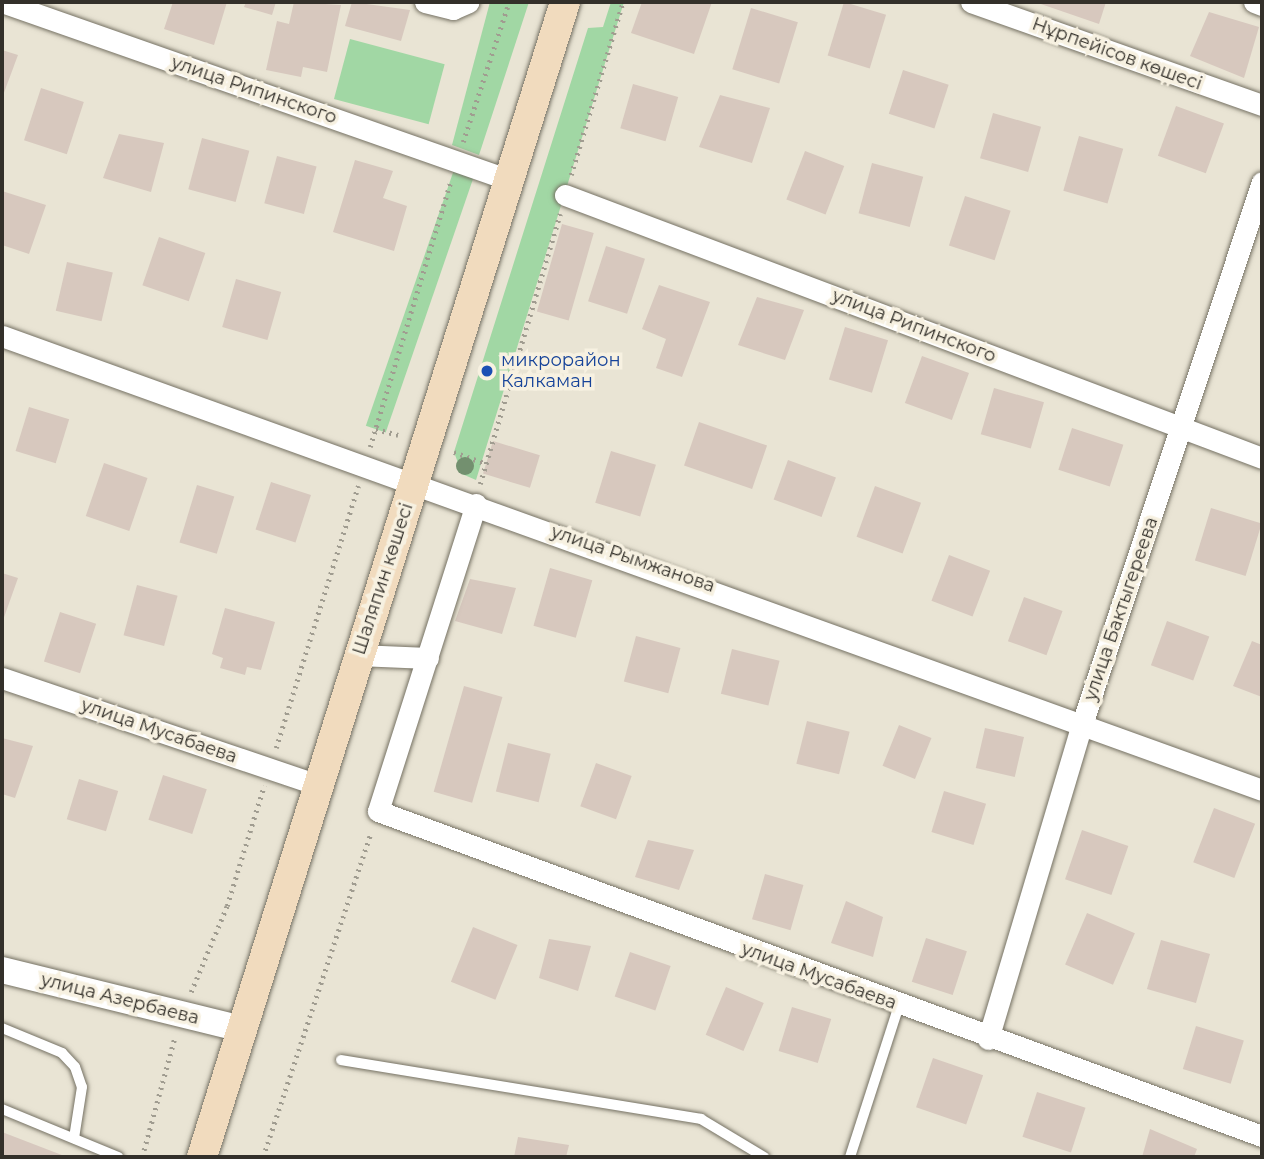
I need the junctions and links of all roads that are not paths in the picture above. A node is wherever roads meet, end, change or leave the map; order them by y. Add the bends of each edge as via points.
1 (2, 2) edge
2 (425, 2) edge
3 (469, 2) edge
4 (565, 2) edge
5 (971, 2) edge
6 (1254, 2) edge
7 (1262, 5) edge
8 (1262, 105) edge
9 (507, 179) junction
10 (1262, 182) edge
11 (565, 195) road end
12 (2, 336) edge
13 (1181, 431) junction
14 (1262, 458) edge
15 (415, 482) junction
16 (476, 504) junction
17 (358, 655) junction
18 (428, 658) junction
19 (2, 678) edge
20 (1081, 727) junction
21 (316, 784) junction
22 (1262, 789) edge
23 (2, 970) edge
24 (899, 1005) junction
25 (2, 1028) edge
26 (238, 1028) junction
27 (988, 1039) junction
28 (341, 1060) dead end
29 (2, 1109) edge
30 (1262, 1136) edge
31 (75, 1138) junction
32 (118, 1157) edge
33 (202, 1157) edge
34 (764, 1157) edge
35 (850, 1157) edge

1 - 9 street, улица Рипинского
2 - 3 street via 453,9
4 - 9 main road, Шаляпин көшесі
5 - 8 street, Нұрпейісов көшесі
6 - 7 street
9 - 15 main road, Шаляпин көшесі
10 - 13 street, улица Бактыгереева
11 - 13 street, улица Рипинского
12 - 15 street, улица Рымжанова
13 - 14 street, улица Рипинского
13 - 20 street, улица Бактыгереева
15 - 16 street, улица Рымжанова
15 - 17 main road, Шаляпин көшесі
16 - 18 street
16 - 20 street, улица Рымжанова
17 - 18 street
17 - 21 main road, Шаляпин көшесі
18 - 24 street, улица Мусабаева via 378,811
19 - 21 street, улица Мусабаева
20 - 22 street, улица Рымжанова
20 - 27 street, улица Бактыгереева
21 - 26 main road, Шаляпин көшесі
23 - 26 street, улица Азербаева
24 - 27 street, улица Мусабаева
24 - 35 lane
25 - 31 lane via 62,1053 75,1067 82,1087
26 - 33 main road, Шаляпин көшесі
27 - 30 street, улица Мусабаева
28 - 34 lane via 701,1119
29 - 31 lane
31 - 32 lane

